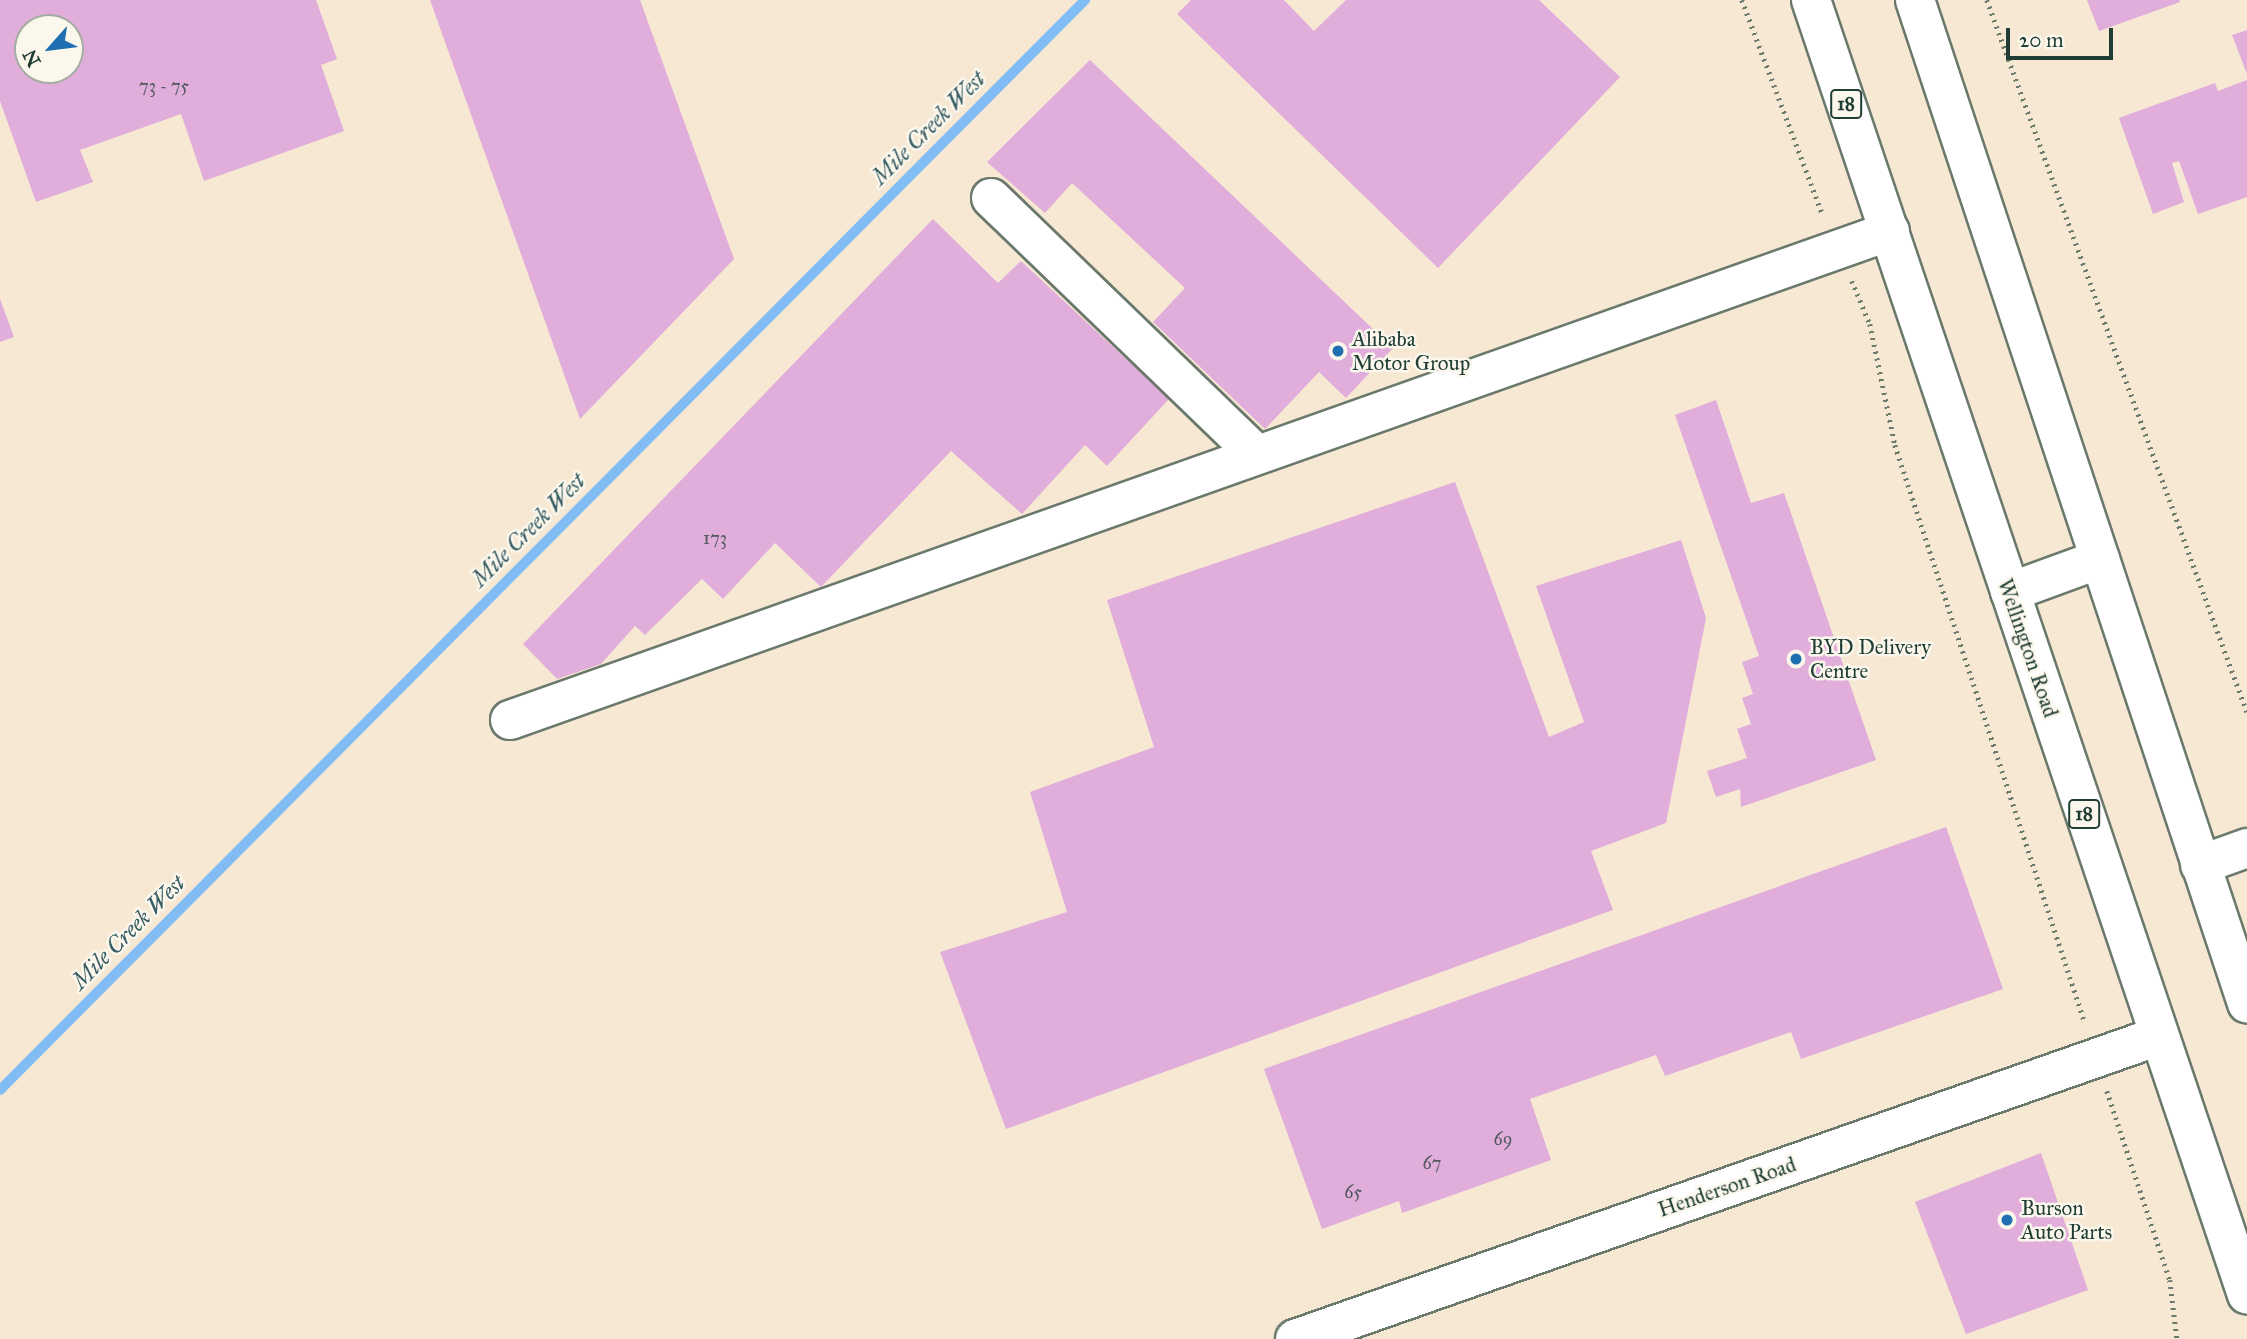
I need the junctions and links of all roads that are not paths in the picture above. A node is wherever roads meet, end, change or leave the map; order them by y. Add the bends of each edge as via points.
1 (1811, 0) edge
2 (1914, 0) edge
3 (991, 198) dead end
4 (1890, 231) junction
5 (1254, 452) junction
6 (2100, 559) junction
7 (2010, 592) junction
8 (510, 720) dead end
9 (2247, 848) edge
10 (2200, 865) junction
11 (2247, 1003) edge
12 (2159, 1036) junction
13 (2247, 1295) edge
14 (1295, 1339) edge

1 - 4 main road, Wellington Road / 18
2 - 6 main road
3 - 5 main road
4 - 5 main road via 1836,246
4 - 7 main road, Wellington Road / 18
5 - 8 main road
6 - 7 main road
6 - 10 main road
7 - 12 main road, Wellington Road / 18
9 - 10 main road
10 - 11 main road
12 - 13 main road, Wellington Road / 18
12 - 14 main road, Henderson Road

